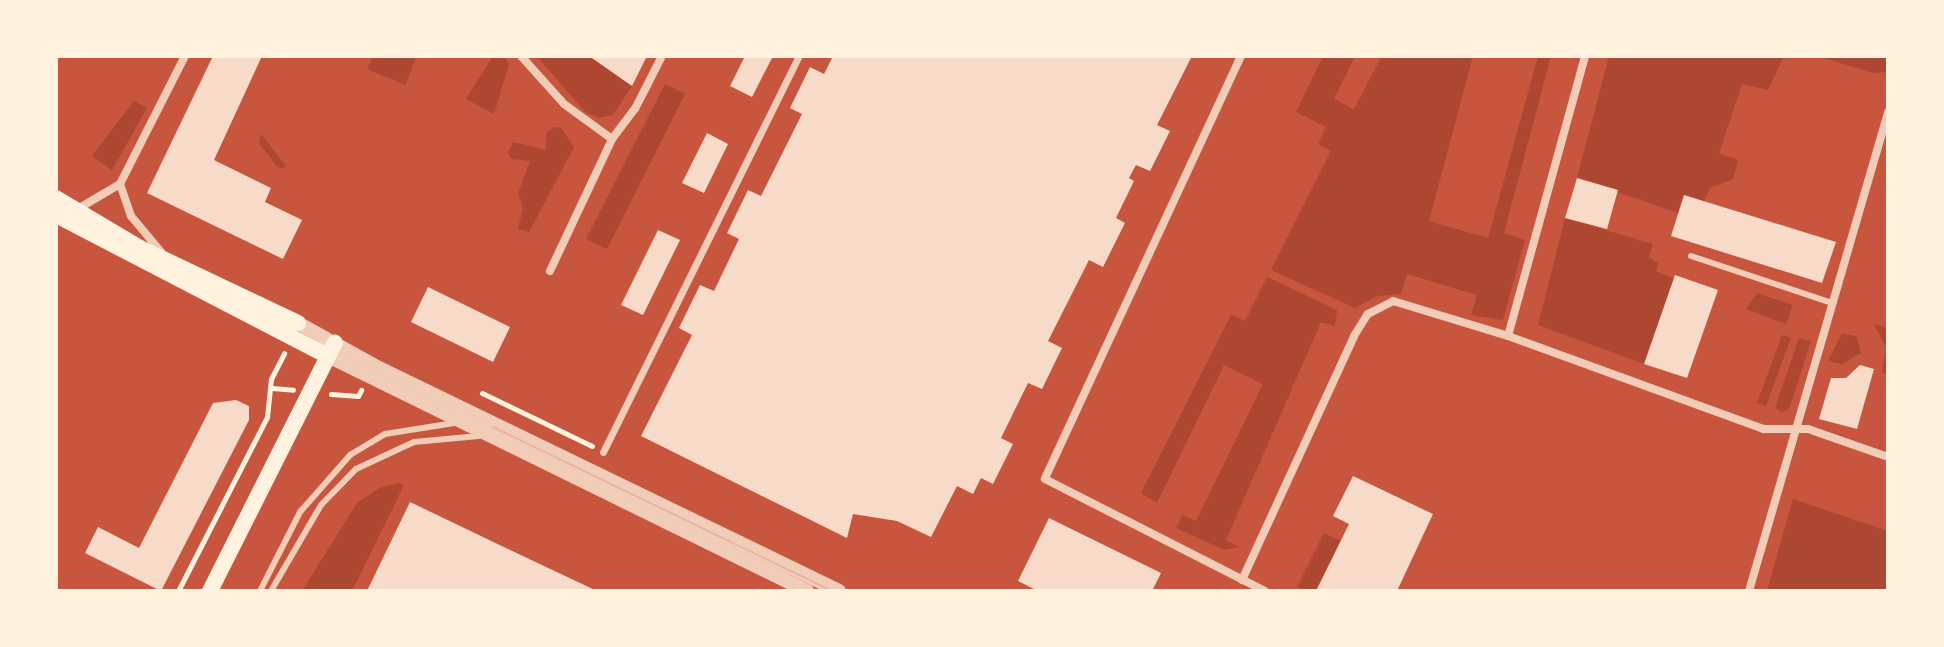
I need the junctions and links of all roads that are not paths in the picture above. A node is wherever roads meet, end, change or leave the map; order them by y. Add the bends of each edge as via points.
1 (185, 56) edge
2 (521, 56) edge
3 (662, 56) edge
4 (799, 56) edge
5 (1241, 56) edge
6 (1585, 56) edge
7 (1888, 112) edge
8 (612, 139) junction
9 (120, 184) junction
10 (56, 198) edge
11 (75, 210) junction
12 (56, 215) edge
13 (1691, 256) dead end
14 (173, 264) junction
15 (550, 271) dead end
16 (1832, 303) junction
17 (298, 323) joint
18 (1508, 336) junction
19 (331, 350) junction
20 (460, 422) junction
21 (1794, 429) junction
22 (501, 434) junction
23 (603, 452) road end
24 (1888, 457) edge
25 (1242, 580) junction
26 (210, 591) edge
27 (260, 591) edge
28 (271, 591) edge
29 (807, 591) edge
30 (839, 591) edge
31 (1265, 591) edge
32 (1749, 591) edge

1 - 9 street
2 - 8 street via 564,104
3 - 8 street via 635,109
4 - 23 street
5 - 25 street via 1045,479
6 - 18 street
7 - 16 street
8 - 15 street
9 - 11 street
9 - 14 street via 140,231
10 - 11 main road
11 - 14 main road
12 - 19 main road
13 - 16 lane
14 - 17 main road
16 - 21 street
17 - 19 street
18 - 21 street via 1764,429
18 - 25 street via 1402,302 1382,304 1368,314
19 - 20 street
19 - 22 street
19 - 26 main road
20 - 22 street
20 - 27 lane via 408,427 350,455 300,512
21 - 24 street
21 - 32 street
22 - 28 lane via 435,437 373,457 321,505
22 - 29 street
22 - 30 street
25 - 31 street

